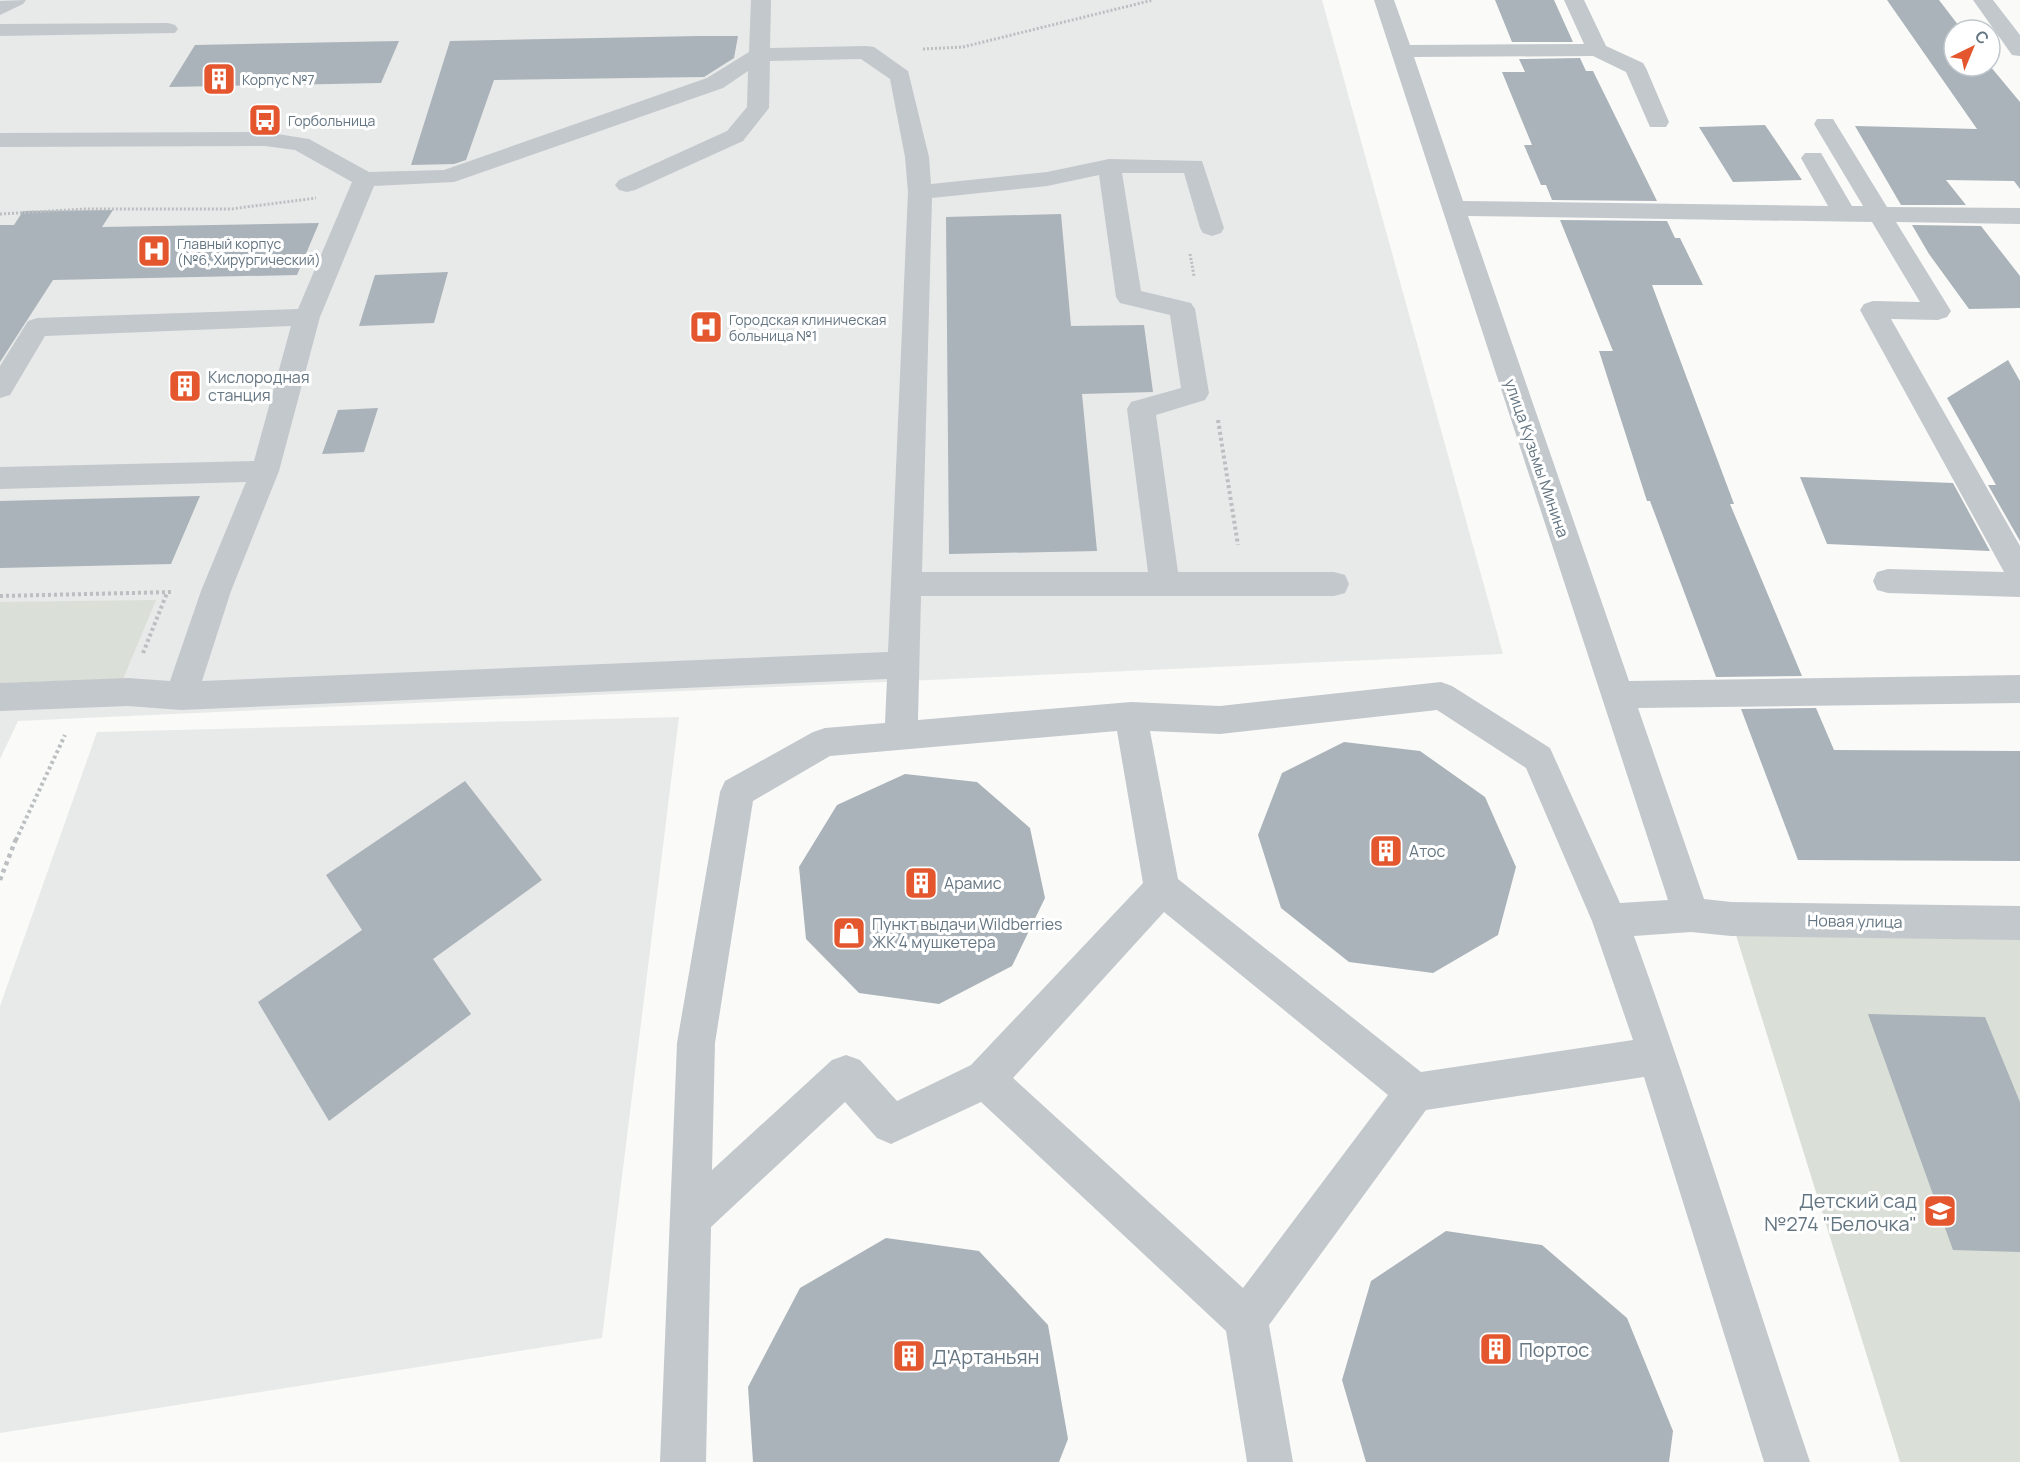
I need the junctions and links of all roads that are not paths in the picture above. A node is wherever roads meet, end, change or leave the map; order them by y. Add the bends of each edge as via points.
1 (16, 0) edge
2 (761, 0) edge
3 (1384, 0) edge
4 (1574, 0) edge
5 (1983, 0) edge
6 (0, 9) edge
7 (168, 29) dead end
8 (0, 30) edge
9 (2016, 39) edge
10 (1597, 50) junction
11 (1401, 51) junction
12 (759, 55) junction
13 (1658, 123) dead end
14 (1826, 124) dead end
15 (0, 140) edge
16 (1813, 158) dead end
17 (1109, 166) junction
18 (365, 179) junction
19 (627, 185) dead end
20 (920, 192) junction
21 (1453, 208) junction
22 (1844, 213) junction
23 (1880, 214) junction
24 (2020, 216) edge
25 (1212, 228) dead end
26 (307, 317) junction
27 (0, 388) edge
28 (265, 471) junction
29 (0, 478) edge
30 (2020, 573) edge
31 (1888, 582) dead end
32 (906, 584) junction
33 (1334, 584) dead end
34 (1165, 585) junction
35 (2020, 585) edge
36 (903, 665) junction
37 (2020, 689) edge
38 (1617, 695) junction
39 (181, 696) junction
40 (0, 697) edge
41 (1131, 716) junction
42 (901, 736) junction
43 (1162, 888) junction
44 (1690, 915) junction
45 (1610, 921) junction
46 (2020, 923) edge
47 (1658, 1056) junction
48 (985, 1079) junction
49 (1415, 1092) junction
50 (691, 1217) junction
51 (1246, 1320) junction
52 (682, 1462) edge
53 (1270, 1462) edge
54 (1787, 1462) edge

1 - 6 street
2 - 12 street
3 - 11 street, улица Кузьмы Минина
4 - 10 street
5 - 9 street
7 - 8 street
10 - 11 street
10 - 13 street via 1635,68
11 - 21 street, улица Кузьмы Минина
12 - 18 street via 715,83 446,177
12 - 19 street via 758,108 735,136
12 - 20 street via 866,52 900,76
14 - 23 street
15 - 18 street via 265,139 301,144
16 - 22 street
17 - 20 street via 1047,179
17 - 25 street via 1194,166
17 - 34 street via 1129,297 1182,309 1195,393 1142,409
18 - 26 street
20 - 32 street
21 - 22 street
21 - 38 street, улица Кузьмы Минина
22 - 23 street
23 - 24 street
23 - 30 street via 1938,310 1873,310
26 - 27 street via 37,327
26 - 28 street
28 - 29 street
28 - 39 street via 216,591
31 - 35 street
32 - 34 street
32 - 36 street
33 - 34 street
36 - 39 street
36 - 42 street
37 - 38 street
38 - 44 street, улица Кузьмы Минина
39 - 40 street via 128,692
41 - 42 street
41 - 43 street
41 - 45 street via 1220,720 1441,696 1538,758
42 - 50 street via 825,742 737,792 696,1043
43 - 48 street
43 - 49 street
44 - 45 street, Новая улица
44 - 46 street, Новая улица via 1731,919
45 - 47 street
47 - 49 street
47 - 54 street
48 - 50 street via 891,1124 846,1074
48 - 51 street
49 - 51 street
50 - 52 street
51 - 53 street

